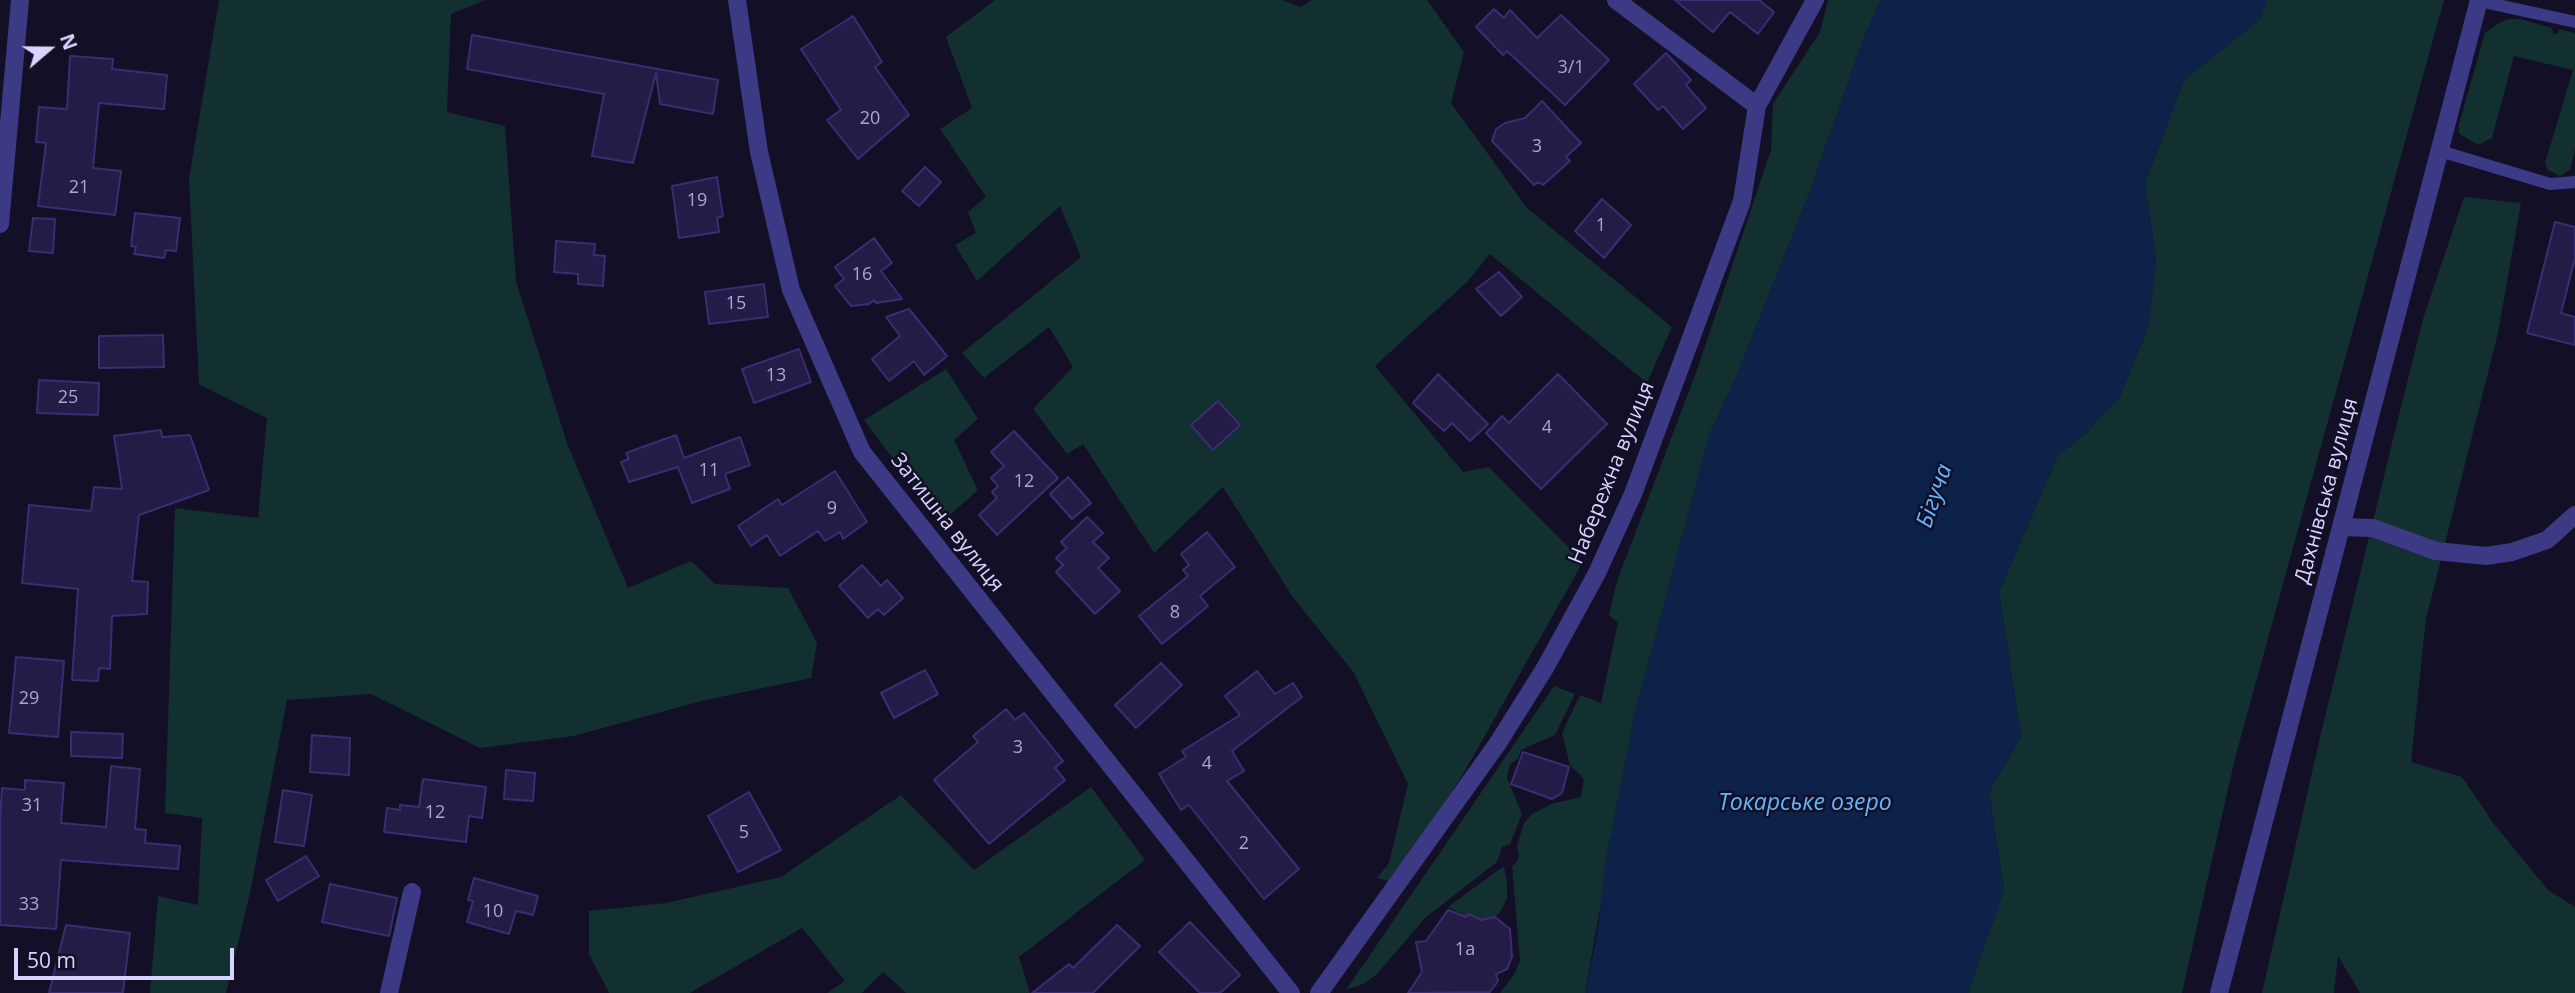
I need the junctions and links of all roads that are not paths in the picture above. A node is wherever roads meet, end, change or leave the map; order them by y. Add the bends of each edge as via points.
1 (20, 0) edge
2 (737, 0) edge
3 (1616, 0) edge
4 (1815, 0) edge
5 (2479, 0) edge
6 (2575, 22) edge
7 (1757, 106) junction
8 (2440, 151) junction
9 (2575, 182) edge
10 (0, 224) edge
11 (2575, 515) edge
12 (2341, 527) junction
13 (412, 892) dead end
14 (389, 993) edge
15 (1290, 993) edge
16 (1319, 993) edge
17 (2219, 993) edge

1 - 10 street
2 - 15 street, Затишна вулиця via 759,152 791,290 862,452
3 - 7 street
4 - 7 street, Набережна вулиця
5 - 6 lane
5 - 8 street, Дахнівська вулиця
7 - 16 street, Набережна вулиця via 1742,201 1633,494 1596,575 1498,743
8 - 9 lane via 2550,184
8 - 12 street, Дахнівська вулиця
11 - 12 street via 2547,540 2486,555 2436,551 2373,528
12 - 17 street, Дахнівська вулиця
13 - 14 street

